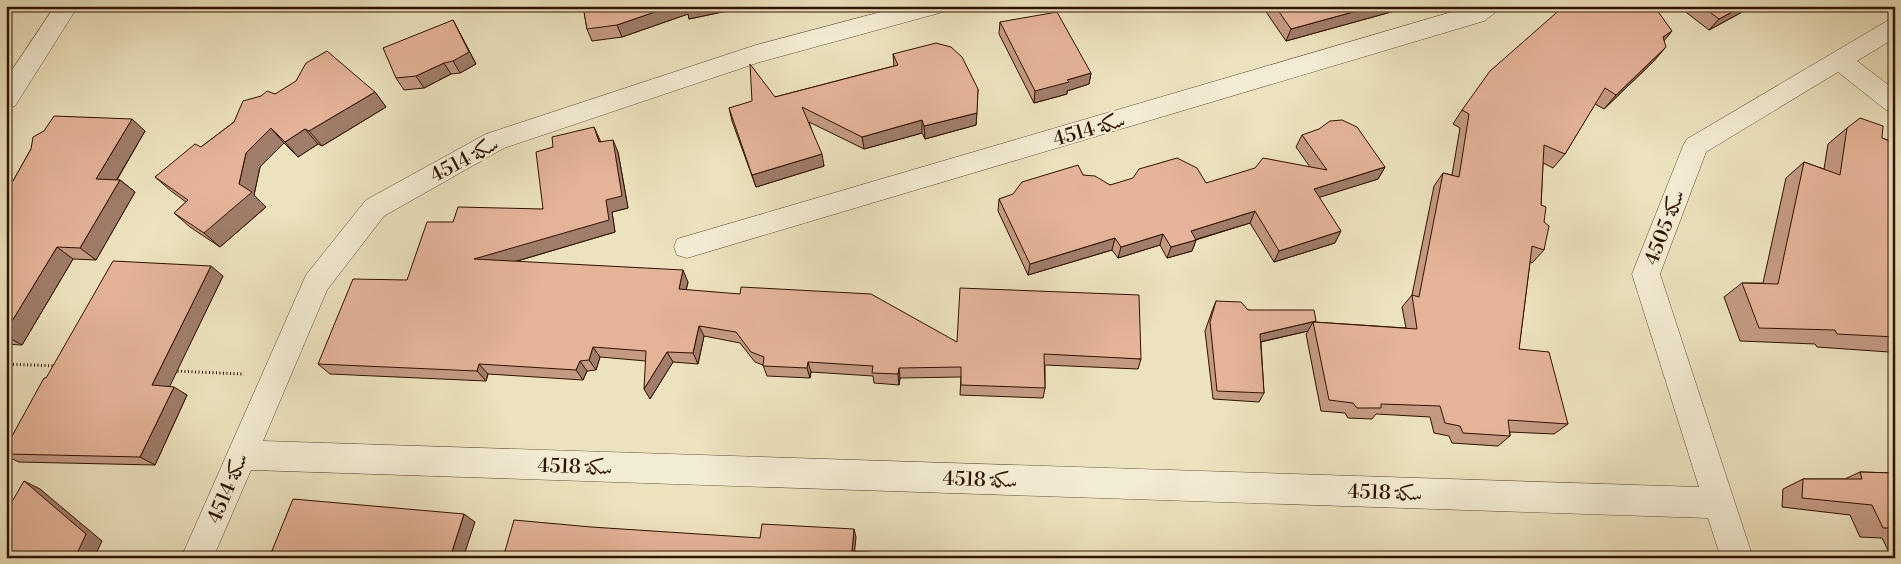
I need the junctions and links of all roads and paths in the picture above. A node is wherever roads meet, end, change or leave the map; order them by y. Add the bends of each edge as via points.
1 (67, 6) edge
2 (935, 6) edge
3 (1488, 6) edge
4 (1895, 26) edge
5 (1839, 60) junction
6 (6, 99) edge
7 (1895, 104) edge
8 (687, 247) dead end
9 (6, 364) edge
10 (64, 366) edge
11 (170, 371) dead end
12 (276, 375) junction
13 (242, 455) junction
14 (1719, 503) junction
15 (197, 558) edge
16 (1737, 558) edge

1 - 6 street
2 - 12 street, سكة 4514 via 756,54 495,140 375,208 316,282
3 - 8 street, سكة 4514 via 1476,16
4 - 5 street, سكة 4505
5 - 7 street
5 - 14 street, سكة 4505 via 1696,146 1646,274
9 - 10 path
11 - 12 path
12 - 13 street, سكة 4514
13 - 14 street, سكة 4518
13 - 15 street, سكة 4514
14 - 16 street, سكة 4505

